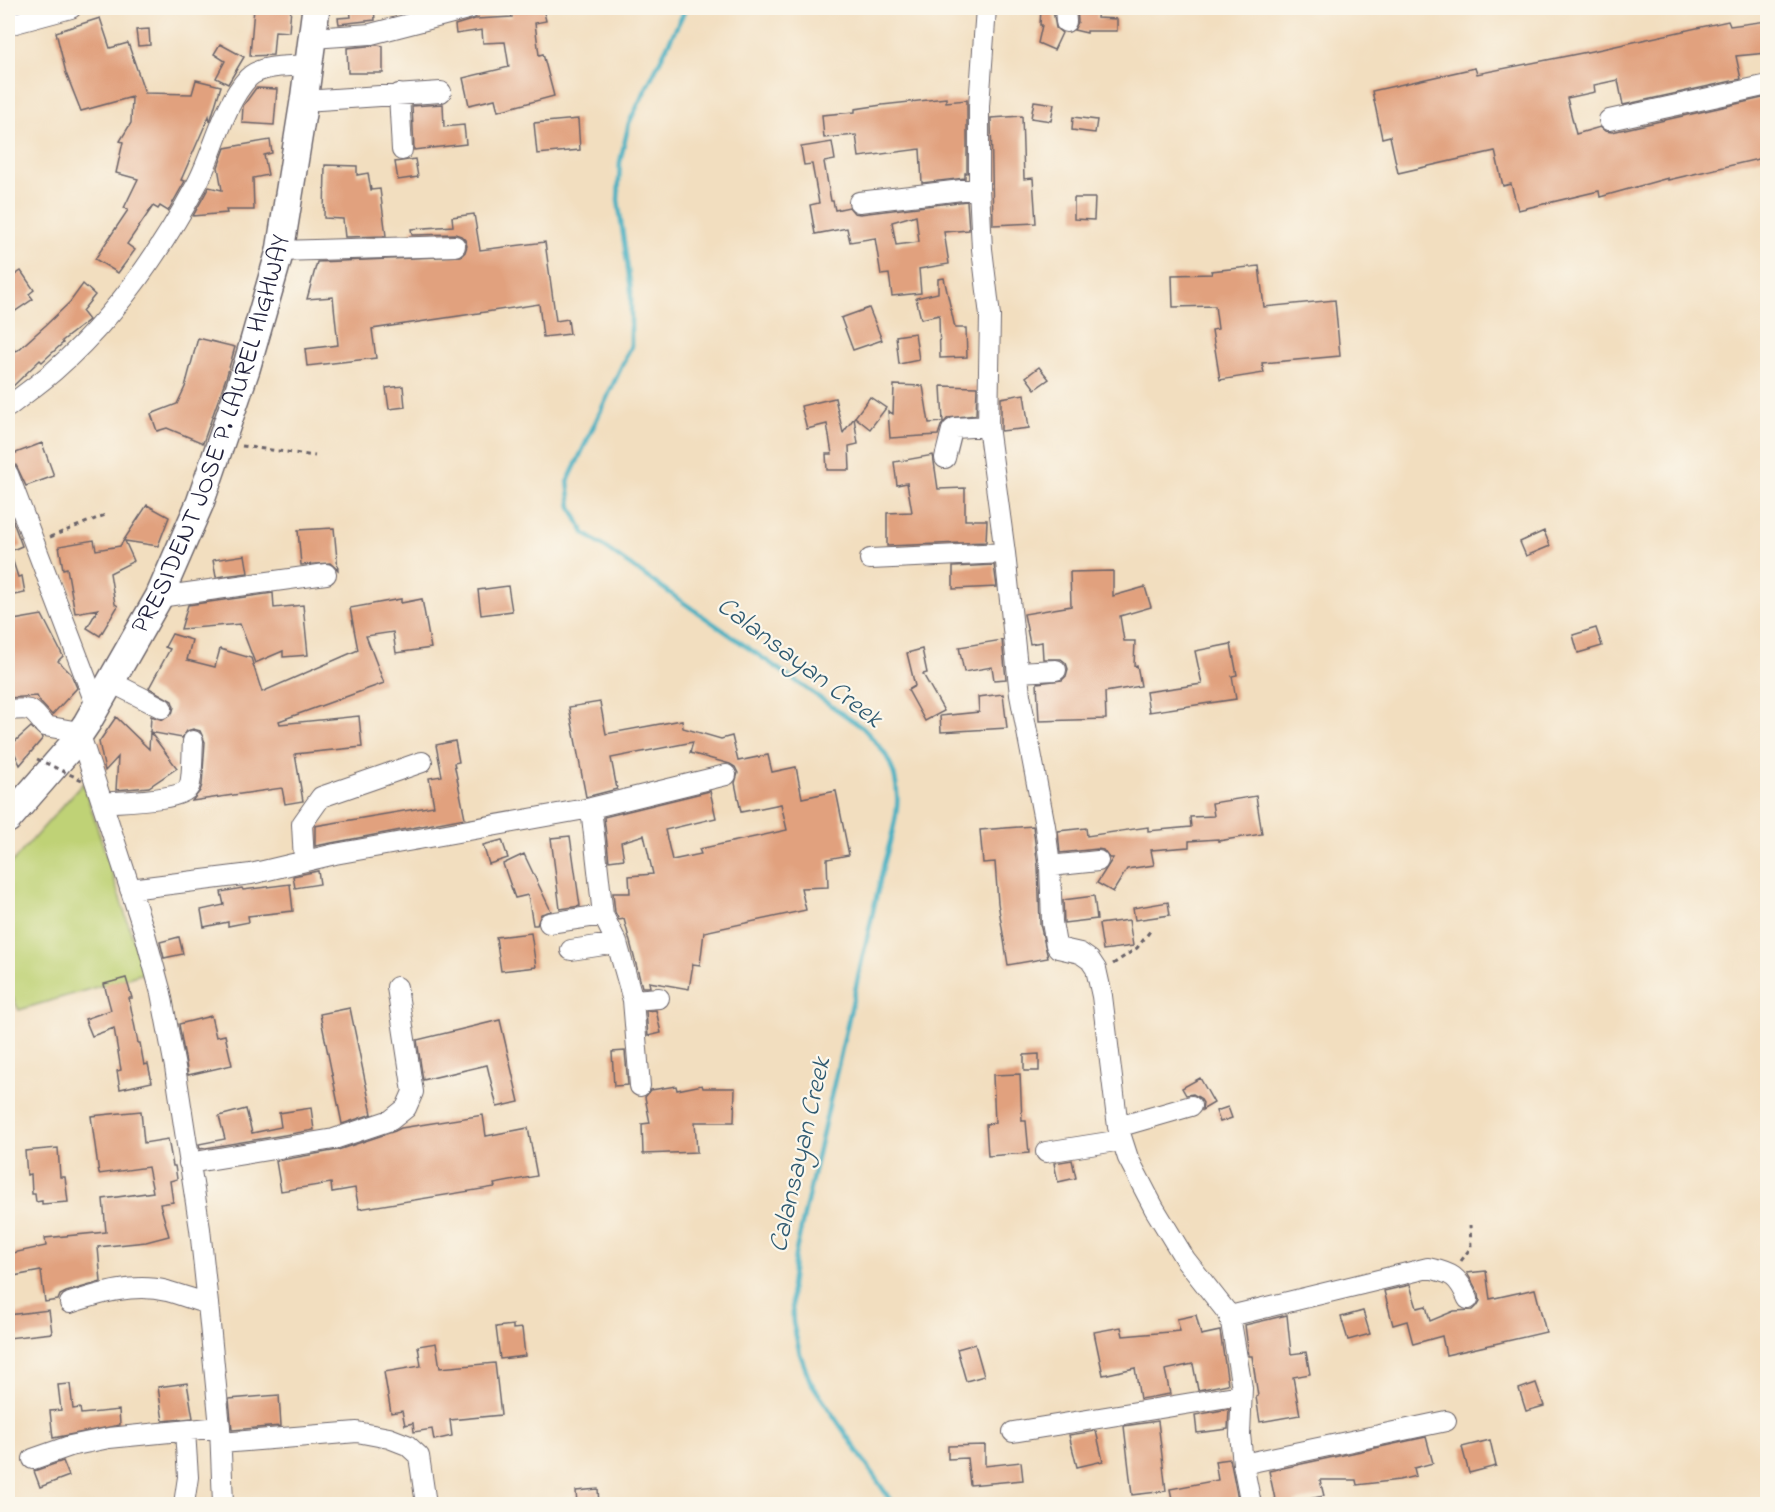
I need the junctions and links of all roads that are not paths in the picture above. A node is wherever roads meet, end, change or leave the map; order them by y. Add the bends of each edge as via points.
1 (71, 8) edge
2 (316, 8) edge
3 (471, 8) edge
4 (986, 8) edge
5 (40, 12) edge
6 (8, 25) edge
7 (312, 38) junction
8 (309, 65) junction
9 (1767, 85) edge
10 (441, 92) dead end
11 (399, 94) junction
12 (304, 100) junction
13 (1609, 120) dead end
14 (402, 150) dead end
15 (979, 188) junction
16 (860, 202) dead end
17 (455, 246) dead end
18 (280, 251) junction
19 (8, 407) edge
20 (988, 426) junction
21 (945, 458) dead end
22 (9, 483) edge
23 (1005, 553) junction
24 (870, 559) dead end
25 (326, 574) dead end
26 (159, 597) junction
27 (1056, 669) dead end
28 (1018, 672) junction
29 (111, 682) junction
30 (96, 705) junction
31 (162, 708) dead end
32 (8, 710) edge
33 (79, 732) junction
34 (193, 741) dead end
35 (422, 762) dead end
36 (726, 775) dead end
37 (103, 803) junction
38 (591, 808) junction
39 (8, 819) edge
40 (304, 861) junction
41 (1098, 861) dead end
42 (1050, 866) junction
43 (130, 889) junction
44 (603, 915) junction
45 (549, 923) dead end
46 (616, 943) junction
47 (571, 950) dead end
48 (397, 987) dead end
49 (659, 998) dead end
50 (633, 1000) junction
51 (640, 1086) dead end
52 (1191, 1106) dead end
53 (1120, 1134) junction
54 (1046, 1152) dead end
55 (189, 1164) junction
56 (1468, 1299) dead end
57 (70, 1303) dead end
58 (208, 1304) junction
59 (1230, 1316) junction
60 (1241, 1395) junction
61 (1446, 1421) dead end
62 (185, 1431) junction
63 (1013, 1432) dead end
64 (220, 1435) junction
65 (33, 1459) dead end
66 (1243, 1464) junction
67 (184, 1504) edge
68 (223, 1504) edge
69 (426, 1504) edge
70 (1251, 1504) edge

1 - 5 street
2 - 7 highway, PRESIDENT JOSE P. LAUREL HIGHWAY
3 - 7 street via 371,34
4 - 15 street via 979,105
5 - 6 street
7 - 8 highway, PRESIDENT JOSE P. LAUREL HIGHWAY
8 - 12 highway, PRESIDENT JOSE P. LAUREL HIGHWAY
8 - 19 street via 258,70 247,79 193,191 131,288 55,370
9 - 13 street
10 - 11 street
11 - 12 street
11 - 14 street
12 - 18 highway, PRESIDENT JOSE P. LAUREL HIGHWAY
15 - 16 street
15 - 20 street via 990,316
17 - 18 street
18 - 26 highway, PRESIDENT JOSE P. LAUREL HIGHWAY via 221,443
20 - 21 street via 952,430
20 - 23 street
22 - 30 street
23 - 24 street
23 - 28 street
25 - 26 street
26 - 29 highway, PRESIDENT JOSE P. LAUREL HIGHWAY
27 - 28 street
28 - 42 street
29 - 30 highway, PRESIDENT JOSE P. LAUREL HIGHWAY
29 - 31 street
30 - 33 highway, PRESIDENT JOSE P. LAUREL HIGHWAY
32 - 33 street via 34,711 45,726
33 - 37 street
33 - 39 highway, PRESIDENT JOSE P. LAUREL HIGHWAY
34 - 37 street via 189,786 184,792 172,797
35 - 40 street via 321,797 302,824
36 - 38 street
37 - 43 street
38 - 40 street
38 - 44 street
40 - 43 street via 251,874
41 - 42 street
42 - 53 street via 1056,945 1064,951 1080,953 1096,969
43 - 55 street via 161,993
44 - 45 street
44 - 46 street
46 - 47 street
46 - 50 street
48 - 55 street via 412,1092 406,1108 391,1120 334,1139
49 - 50 street
50 - 51 street
52 - 53 street
53 - 54 street
53 - 59 street via 1154,1209 1185,1259
55 - 58 street
56 - 59 street via 1448,1272 1428,1268
57 - 58 street via 104,1292 139,1288 166,1291
58 - 64 street
59 - 60 street
60 - 63 street
60 - 66 street
61 - 66 street
62 - 64 street
62 - 65 street via 109,1438
62 - 67 street via 188,1478
64 - 68 street
64 - 69 street via 357,1432 389,1438 407,1445 418,1456
66 - 70 street

